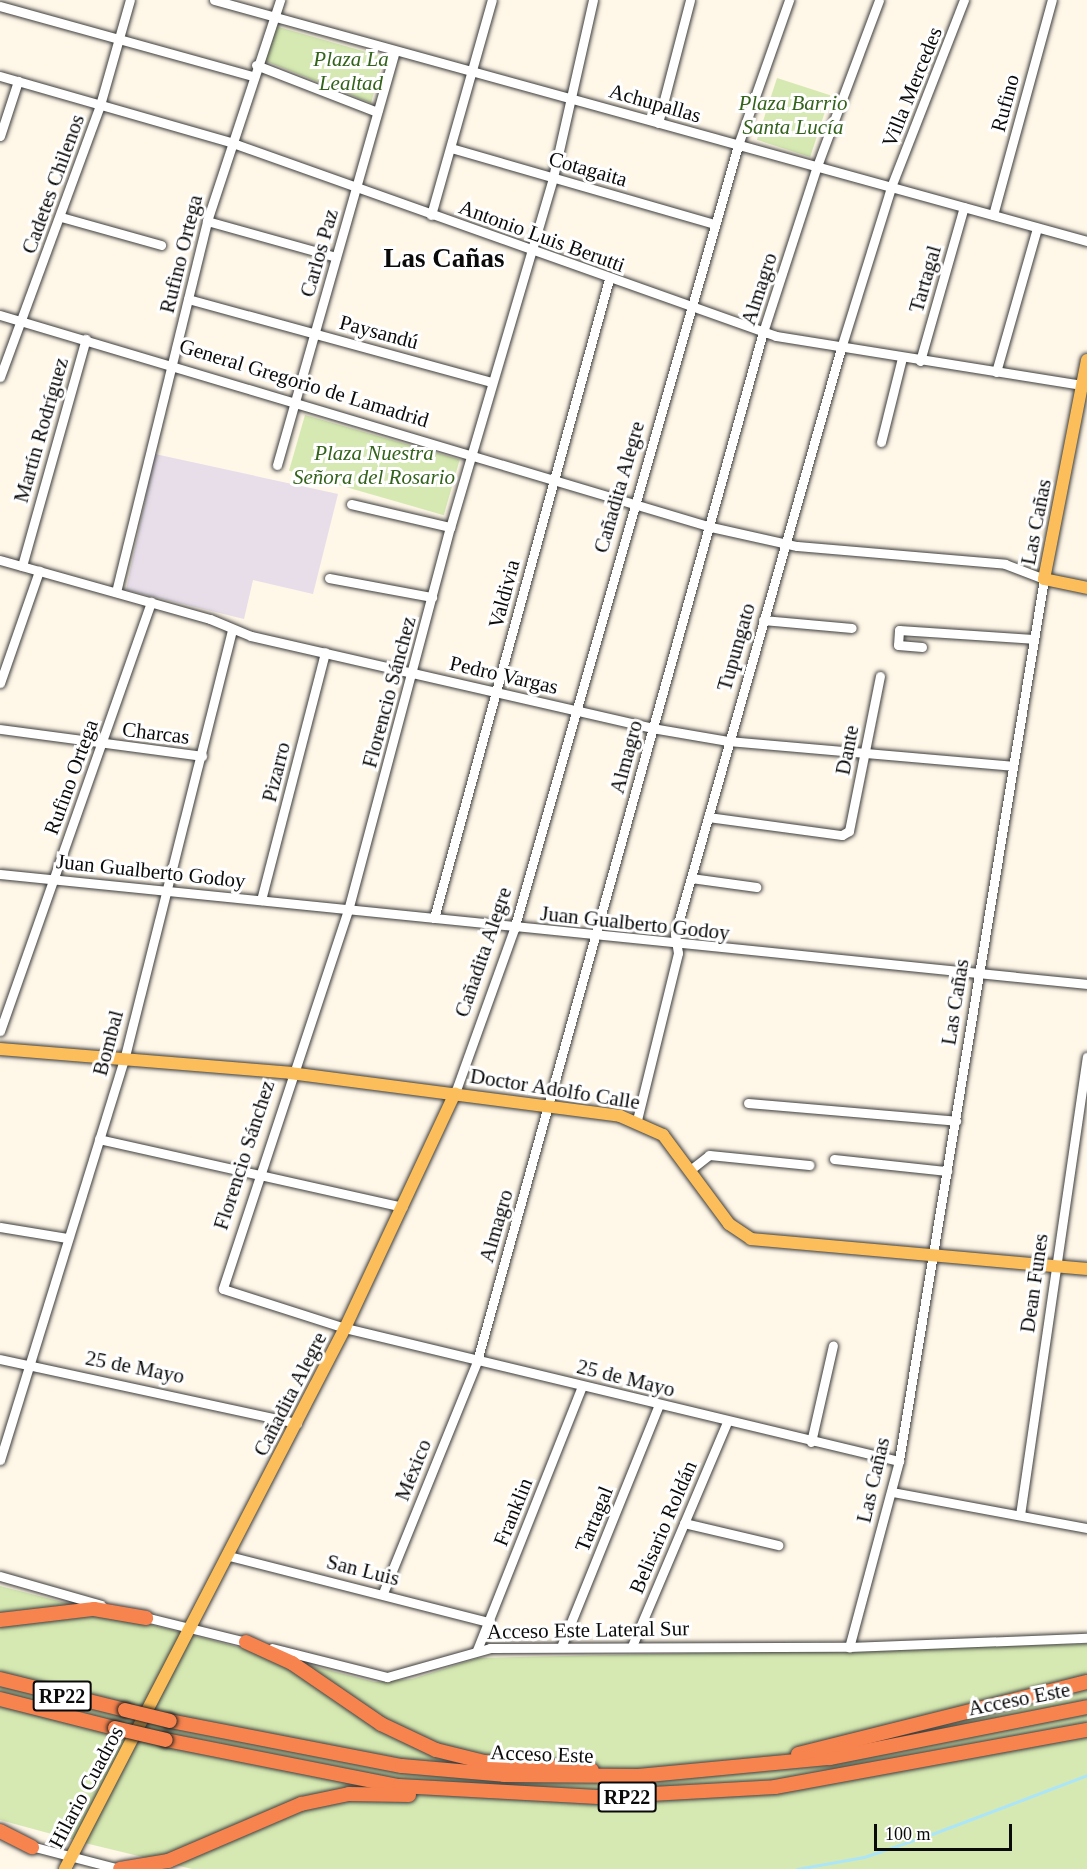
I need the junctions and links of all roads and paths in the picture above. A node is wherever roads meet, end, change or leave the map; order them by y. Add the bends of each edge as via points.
1 (130, 0) edge
2 (214, 0) edge
3 (280, 0) edge
4 (492, 0) edge
5 (593, 0) edge
6 (690, 0) edge
7 (789, 0) edge
8 (879, 0) edge
9 (964, 0) edge
10 (1052, 0) edge
11 (0, 6) edge
12 (273, 18) junction
13 (119, 39) junction
14 (395, 51) junction
15 (256, 65) junction
16 (473, 72) junction
17 (0, 76) edge
18 (252, 76) junction
19 (18, 81) junction
20 (574, 99) junction
21 (100, 105) junction
22 (377, 112) junction
23 (658, 123) junction
24 (0, 136) edge
25 (230, 142) junction
26 (738, 145) junction
27 (451, 148) junction
28 (817, 166) junction
29 (553, 178) junction
30 (891, 187) junction
31 (357, 188) junction
32 (964, 207) junction
33 (431, 215) junction
34 (993, 215) junction
35 (61, 217) junction
36 (207, 221) junction
37 (714, 224) junction
38 (1037, 228) junction
39 (1087, 241) edge
40 (161, 245) dead end
41 (530, 252) junction
42 (336, 257) junction
43 (609, 279) junction
44 (188, 299) junction
45 (690, 307) junction
46 (0, 315) edge
47 (22, 321) junction
48 (763, 332) junction
49 (314, 333) junction
50 (86, 339) junction
51 (841, 348) junction
52 (902, 358) junction
53 (1087, 360) edge
54 (920, 361) junction
55 (173, 364) junction
56 (996, 372) junction
57 (0, 376) edge
58 (491, 382) junction
59 (1082, 385) junction
60 (295, 400) junction
61 (881, 442) dead end
62 (472, 453) junction
63 (276, 465) dead end
64 (554, 481) junction
65 (351, 504) dead end
66 (633, 504) junction
67 (450, 527) junction
68 (711, 527) junction
69 (784, 544) junction
70 (0, 560) edge
71 (22, 566) junction
72 (39, 572) junction
73 (329, 578) dead end
74 (1044, 579) junction
75 (1087, 588) edge
76 (116, 592) junction
77 (432, 597) junction
78 (151, 602) junction
79 (763, 620) junction
80 (852, 628) dead end
81 (232, 629) junction
82 (1034, 639) junction
83 (922, 647) dead end
84 (325, 652) junction
85 (414, 673) junction
86 (880, 676) dead end
87 (0, 684) edge
88 (496, 691) junction
89 (579, 710) junction
90 (652, 728) junction
91 (0, 729) edge
92 (728, 741) junction
93 (102, 745) junction
94 (865, 752) junction
95 (202, 756) junction
96 (1012, 766) junction
97 (708, 817) junction
98 (0, 874) edge
99 (691, 878) junction
100 (53, 879) junction
101 (756, 887) dead end
102 (166, 891) junction
103 (261, 900) junction
104 (348, 910) junction
105 (434, 918) junction
106 (514, 929) junction
107 (596, 937) junction
108 (676, 946) junction
109 (979, 974) junction
110 (1087, 984) edge
111 (0, 1031) edge
112 (0, 1049) edge
113 (1087, 1056) edge
114 (124, 1060) junction
115 (290, 1072) junction
116 (455, 1093) junction
117 (748, 1103) dead end
118 (549, 1105) junction
119 (638, 1120) junction
120 (956, 1120) junction
121 (99, 1139) junction
122 (834, 1159) dead end
123 (810, 1166) dead end
124 (690, 1170) junction
125 (948, 1171) junction
126 (258, 1173) junction
127 (402, 1207) junction
128 (0, 1227) edge
129 (67, 1238) junction
130 (933, 1258) junction
131 (1054, 1266) junction
132 (1087, 1269) edge
133 (223, 1289) joint
134 (345, 1329) junction
135 (833, 1345) dead end
136 (0, 1359) edge
137 (477, 1361) junction
138 (29, 1365) junction
139 (582, 1386) junction
140 (659, 1405) junction
141 (727, 1422) junction
142 (297, 1423) junction
143 (811, 1442) junction
144 (0, 1460) edge
145 (899, 1461) junction
146 (892, 1492) junction
147 (1020, 1515) junction
148 (684, 1523) junction
149 (1087, 1528) edge
150 (778, 1545) dead end
151 (229, 1556) junction
152 (0, 1576) edge
153 (383, 1593) junction
154 (146, 1618) junction
155 (0, 1620) edge
156 (488, 1622) junction
157 (192, 1629) junction
158 (1087, 1638) edge
159 (246, 1642) junction
160 (632, 1646) junction
161 (561, 1647) junction
162 (849, 1647) junction
163 (477, 1650) junction
164 (0, 1679) edge
165 (1087, 1682) edge
166 (0, 1699) edge
167 (1087, 1707) edge
168 (142, 1724) joint
169 (1087, 1730) edge
170 (682, 1772) junction
171 (638, 1776) junction
172 (678, 1795) junction
173 (0, 1831) edge
174 (0, 1838) edge
175 (32, 1847) junction
176 (71, 1856) junction
177 (65, 1869) edge
178 (120, 1869) edge

1 - 13 street, Cadetes Chilenos
2 - 12 street, Achupallas
3 - 12 street, Rufino Ortega
4 - 16 street
5 - 20 street, Florencio Sánchez
6 - 23 street
7 - 26 street, Cañadita Alegre
8 - 28 street, Almagro
9 - 30 street, Villa Mercedes
10 - 34 street, Rufino
11 - 13 street
12 - 14 street, Achupallas
12 - 15 street, Rufino Ortega
13 - 18 street
13 - 21 street, Cadetes Chilenos
14 - 16 street, Achupallas
14 - 22 street, Carlos Paz
15 - 18 street, Rufino Ortega
15 - 22 street
16 - 20 street, Achupallas
16 - 27 street
17 - 19 street, Antonio Luis Berutti
18 - 25 street, Rufino Ortega
19 - 21 street, Antonio Luis Berutti
19 - 24 street
20 - 23 street, Achupallas
20 - 29 street, Florencio Sánchez
21 - 25 street, Antonio Luis Berutti
21 - 35 street, Cadetes Chilenos
22 - 31 street, Carlos Paz
23 - 26 street, Achupallas
25 - 31 street, Antonio Luis Berutti
25 - 36 street, Rufino Ortega
26 - 28 street, Achupallas
26 - 37 street, Cañadita Alegre
27 - 29 street, Cotagaita
27 - 33 street
28 - 30 street, Achupallas
28 - 48 street, Almagro
29 - 37 street, Cotagaita
29 - 41 street, Florencio Sánchez
30 - 32 street, Achupallas
30 - 51 street, Tupungato
31 - 33 street, Antonio Luis Berutti
31 - 42 street, Carlos Paz
32 - 34 street, Achupallas
32 - 54 street, Tartagal
33 - 41 street, Antonio Luis Berutti
34 - 38 street, Achupallas
35 - 40 street
35 - 47 street, Cadetes Chilenos
36 - 42 street
36 - 44 street, Rufino Ortega
37 - 45 street, Cañadita Alegre
38 - 39 street, Achupallas
38 - 56 street
41 - 43 street, Antonio Luis Berutti
41 - 58 street, Florencio Sánchez
42 - 49 street, Carlos Paz
43 - 45 street, Antonio Luis Berutti
43 - 64 street, Valdivia
44 - 49 street, Paysandú
44 - 55 street, Rufino Ortega
45 - 48 street, Antonio Luis Berutti
45 - 66 street, Cañadita Alegre
46 - 47 street, General Gregorio de Lamadrid
47 - 50 street, General Gregorio de Lamadrid
47 - 57 street, Cadetes Chilenos
48 - 51 street, Antonio Luis Berutti
48 - 68 street, Almagro
49 - 58 street, Paysandú
49 - 60 street, Carlos Paz
50 - 55 street, General Gregorio de Lamadrid
50 - 71 street, Martín Rodríguez
51 - 52 street, Antonio Luis Berutti
51 - 69 street, Tupungato
52 - 54 street, Antonio Luis Berutti
52 - 61 street
53 - 59 main road, Las Cañas
54 - 56 street, Antonio Luis Berutti
55 - 60 street, General Gregorio de Lamadrid
55 - 76 street, Rufino Ortega
56 - 59 street, Antonio Luis Berutti
58 - 62 street, Florencio Sánchez
59 - 74 main road, Las Cañas
60 - 62 street, General Gregorio de Lamadrid
60 - 63 street, Carlos Paz
62 - 64 street, General Gregorio de Lamadrid
62 - 67 street, Florencio Sánchez
64 - 66 street, General Gregorio de Lamadrid
64 - 88 street, Valdivia
65 - 67 street
66 - 68 street, General Gregorio de Lamadrid
66 - 89 street, Cañadita Alegre
67 - 77 street, Florencio Sánchez
68 - 69 street, General Gregorio de Lamadrid
68 - 90 street, Almagro
69 - 74 street, General Gregorio de Lamadrid via 1005,564
69 - 79 street, Tupungato
70 - 71 street, Pedro Vargas
71 - 72 street, Pedro Vargas
72 - 76 street, Pedro Vargas
72 - 87 street
73 - 77 street
74 - 75 main road, General Gregorio de Lamadrid
74 - 82 street, Las Cañas
76 - 78 street, Pedro Vargas
77 - 85 street, Florencio Sánchez
78 - 81 street, Pedro Vargas
78 - 93 street, Rufino Ortega
79 - 80 street
79 - 92 street, Tupungato
81 - 84 street, Pedro Vargas
81 - 95 street, Bombal
82 - 83 street via 899,630 898,645
82 - 96 street, Las Cañas
84 - 85 street, Pedro Vargas
84 - 103 street, Pizarro
85 - 88 street, Pedro Vargas
85 - 104 street, Florencio Sánchez
86 - 94 street, Dante
88 - 89 street, Pedro Vargas
88 - 105 street, Valdivia
89 - 90 street, Pedro Vargas
89 - 106 street, Cañadita Alegre
90 - 92 street, Pedro Vargas
90 - 107 street, Almagro
91 - 93 street, Charcas
92 - 94 street, Pedro Vargas
92 - 97 street, Tupungato
93 - 95 street, Charcas
93 - 100 street, Rufino Ortega
94 - 96 street, Pedro Vargas
94 - 97 street, Dante via 849,831 842,835
95 - 102 street, Bombal
96 - 109 street, Las Cañas
97 - 99 street, Tupungato
98 - 100 street, Juan Gualberto Godoy
99 - 101 street
99 - 108 street, Tupungato
100 - 102 street, Juan Gualberto Godoy
100 - 111 street, Rufino Ortega
102 - 103 street, Juan Gualberto Godoy
102 - 114 street, Bombal
103 - 104 street, Juan Gualberto Godoy
104 - 105 street, Juan Gualberto Godoy
104 - 115 street, Florencio Sánchez
105 - 106 street, Juan Gualberto Godoy
106 - 107 street, Juan Gualberto Godoy
106 - 116 street, Cañadita Alegre
107 - 108 street, Juan Gualberto Godoy
107 - 118 street, Almagro
108 - 109 street, Juan Gualberto Godoy
108 - 119 street, Tupungato
109 - 110 street, Juan Gualberto Godoy
109 - 120 street, Las Cañas
112 - 114 main road, Doctor Adolfo Calle
113 - 131 street, Dean Funes
114 - 115 main road, Doctor Adolfo Calle
114 - 121 street, Bombal
115 - 116 main road, Doctor Adolfo Calle
115 - 126 street, Florencio Sánchez
116 - 118 main road, Doctor Adolfo Calle
116 - 127 main road, Cañadita Alegre
117 - 120 street
118 - 119 main road, Doctor Adolfo Calle
118 - 137 street, Almagro
119 - 124 main road, Doctor Adolfo Calle via 663,1135
120 - 125 street, Las Cañas
121 - 126 street
121 - 129 street, Bombal
122 - 125 street
123 - 124 street via 709,1155
124 - 130 main road, Doctor Adolfo Calle via 729,1224 751,1239
125 - 130 street, Las Cañas
126 - 127 street
126 - 133 street, Florencio Sánchez
127 - 134 main road, Cañadita Alegre
128 - 129 street
129 - 138 street, Bombal
130 - 131 main road, Doctor Adolfo Calle
130 - 145 street, Las Cañas
131 - 132 main road, Doctor Adolfo Calle
131 - 147 street, Dean Funes
133 - 134 street, 25 de Mayo
134 - 137 street, 25 de Mayo
134 - 142 main road, Cañadita Alegre
135 - 143 street
136 - 138 street, 25 de Mayo
137 - 139 street, 25 de Mayo
137 - 153 street, México
138 - 142 street, 25 de Mayo
138 - 144 street, Bombal
139 - 140 street, 25 de Mayo
139 - 156 street, Franklin
140 - 141 street, 25 de Mayo
140 - 161 street, Tartagal
141 - 143 street, 25 de Mayo
141 - 148 street, Belisario Roldán
142 - 151 main road, Cañadita Alegre
143 - 145 street, 25 de Mayo
145 - 146 street, Las Cañas
146 - 147 street
146 - 162 street, Las Cañas
147 - 149 street
148 - 150 street
148 - 160 street, Belisario Roldán
151 - 153 street, San Luis
151 - 157 main road, Cañadita Alegre
152 - 154 street, Acceso Este Lateral Sur
153 - 156 street, San Luis
154 - 155 highway via 94,1610
154 - 157 street, Acceso Este Lateral Sur
156 - 163 street, Franklin
157 - 159 street, Acceso Este Lateral Sur
157 - 168 main road, Cañadita Alegre
158 - 162 street, Acceso Este Lateral Sur
159 - 163 street, Acceso Este Lateral Sur via 387,1677
159 - 171 highway via 292,1663 381,1724 436,1750 485,1762
160 - 161 street, Acceso Este Lateral Sur
160 - 162 street, Acceso Este Lateral Sur
161 - 163 street, Acceso Este Lateral Sur
164 - 171 highway, Acceso Este / RP22, bridge via 170,1721 402,1766 504,1775
165 - 170 highway via 827,1749
166 - 172 highway, Acceso Este / RP22, bridge via 166,1740 399,1786 572,1797
167 - 170 highway, Acceso Este / RP22 via 830,1758
168 - 176 main road, Hilario Cuadros
169 - 172 highway, Acceso Este / RP22 via 825,1780
170 - 171 highway, Acceso Este / RP22
172 - 178 highway via 602,1803 349,1794 279,1810 168,1861
173 - 175 highway
174 - 175 street
175 - 176 street
176 - 177 main road, Hilario Cuadros
176 - 178 street

